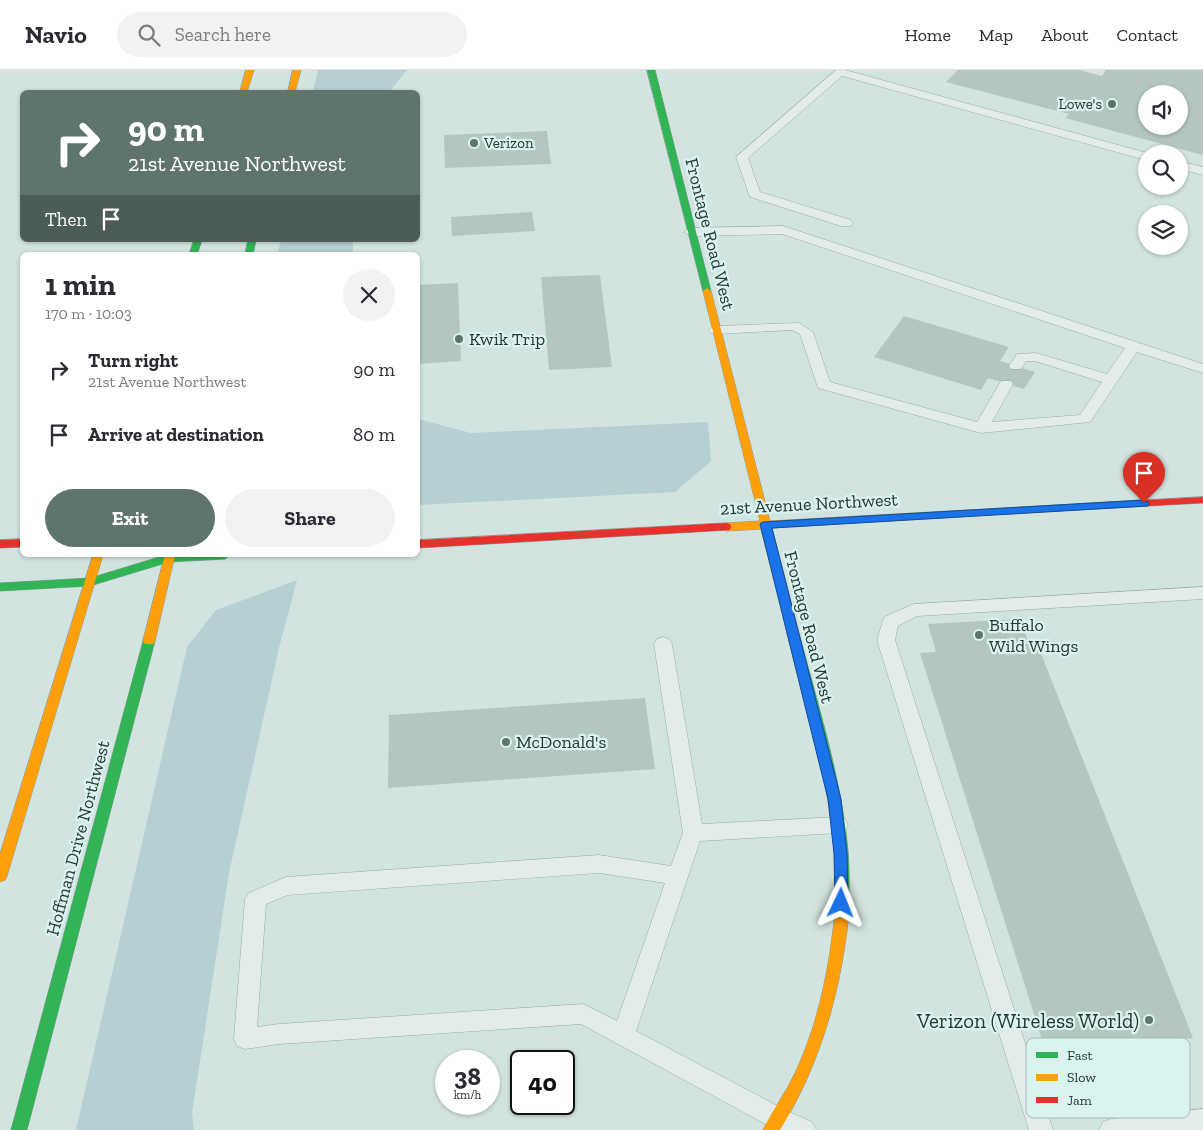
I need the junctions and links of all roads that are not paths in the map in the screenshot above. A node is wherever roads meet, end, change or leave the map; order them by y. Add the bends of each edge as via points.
1 (250, 70) edge
2 (297, 70) edge
3 (652, 70) edge
4 (838, 71) edge
5 (244, 90) edge
6 (292, 90) edge
7 (1138, 154) edge
8 (1188, 167) edge
9 (1203, 171) edge
10 (846, 224) dead end
11 (691, 232) junction
12 (716, 330) junction
13 (1134, 346) junction
14 (1016, 366) dead end
15 (1203, 369) edge
16 (1110, 380) junction
17 (1006, 384) dead end
18 (981, 428) junction
19 (1203, 500) edge
20 (766, 524) junction
21 (20, 543) edge
22 (0, 544) edge
23 (420, 544) edge
24 (97, 557) edge
25 (162, 557) edge
26 (165, 557) edge
27 (90, 582) junction
28 (0, 587) edge
29 (1203, 593) edge
30 (663, 644) dead end
31 (838, 826) junction
32 (693, 833) junction
33 (0, 876) edge
34 (678, 876) junction
35 (623, 1036) junction
36 (1026, 1085) edge
37 (1036, 1118) edge
38 (1203, 1120) edge
39 (775, 1124) edge
40 (19, 1130) edge
41 (804, 1130) edge
42 (1040, 1130) edge
43 (1111, 1130) edge

1 - 5 street
2 - 6 street
3 - 11 street, Frontage Road West
4 - 7 lane
4 - 10 lane via 742,157 754,194
8 - 9 lane
11 - 12 street, Frontage Road West
11 - 13 lane via 783,230
12 - 18 lane via 794,326 806,332 823,385
12 - 20 street, Frontage Road West
13 - 15 lane
13 - 16 lane
14 - 16 lane via 1022,358 1036,357
16 - 18 lane via 1085,419
17 - 18 lane
19 - 20 street, 21st Avenue Northwest
20 - 23 street, 21st Avenue Northwest
20 - 31 street, Frontage Road West via 835,799
21 - 22 street
24 - 27 street
25 - 27 street
26 - 40 street, Hoffman Drive Northwest via 158,606
27 - 28 street
27 - 33 street
29 - 36 lane via 914,610 890,622 886,640
30 - 32 lane
31 - 32 lane
31 - 39 street, Frontage Road West via 843,886 830,988 807,1068
32 - 34 lane
34 - 35 lane
34 - 35 lane via 599,864 286,886 256,900 245,1039 583,1014
35 - 39 lane
37 - 42 lane
38 - 43 lane
39 - 41 lane

